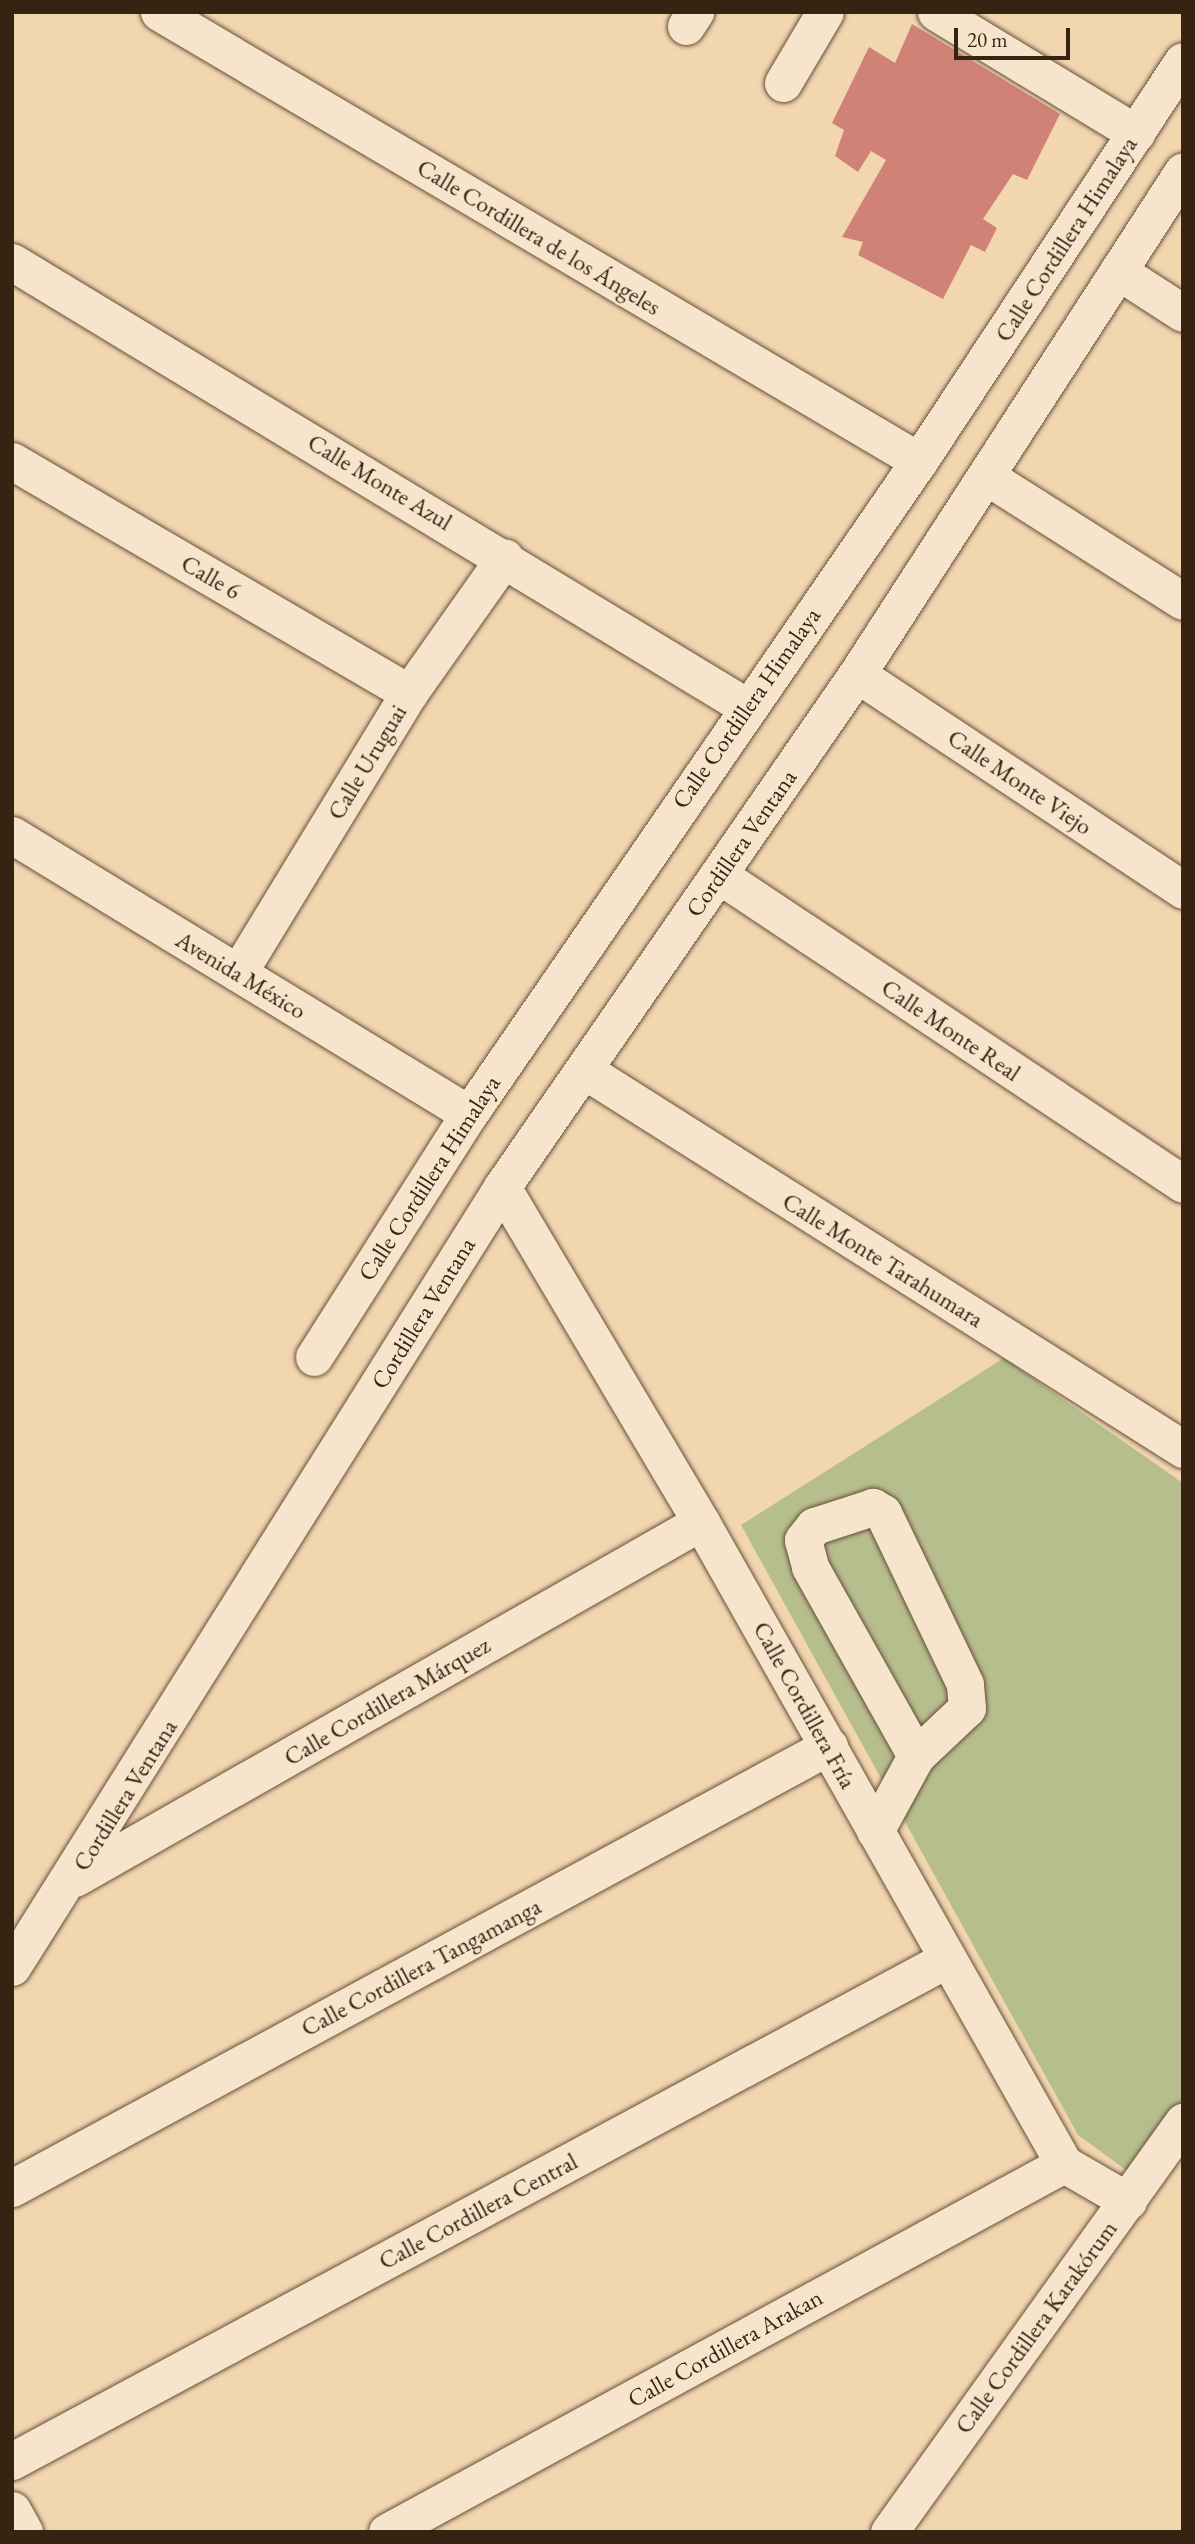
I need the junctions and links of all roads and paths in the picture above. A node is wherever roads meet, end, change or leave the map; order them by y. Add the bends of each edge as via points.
1 (159, 12) edge
2 (825, 12) edge
3 (936, 12) edge
4 (1183, 61) edge
5 (783, 83) dead end
6 (1136, 133) junction
7 (1183, 171) edge
8 (12, 262) edge
9 (1118, 271) junction
10 (1183, 313) edge
11 (12, 461) edge
12 (919, 461) junction
13 (986, 476) junction
14 (505, 557) junction
15 (1183, 601) edge
16 (857, 674) junction
17 (409, 693) junction
18 (745, 706) junction
19 (12, 835) edge
20 (719, 876) junction
21 (1183, 890) edge
22 (238, 973) junction
23 (584, 1070) junction
24 (469, 1114) junction
25 (1183, 1184) edge
26 (502, 1187) junction
27 (314, 1357) dead end
28 (1183, 1449) edge
29 (701, 1522) junction
30 (829, 1746) junction
31 (916, 1756) junction
32 (875, 1831) junction
33 (72, 1879) junction
34 (945, 1960) junction
35 (12, 1967) edge
36 (1183, 2122) edge
37 (1064, 2164) junction
38 (12, 2188) edge
39 (1128, 2201) junction
40 (12, 2461) edge
41 (12, 2510) edge
42 (887, 2528) edge
43 (24, 2532) edge
44 (387, 2532) edge

1 - 12 street, Calle Cordillera de los Ángeles
2 - 5 street
3 - 6 street
4 - 6 street, Calle Cordillera Himalaya
6 - 12 street, Calle Cordillera Himalaya
7 - 9 street
8 - 14 street, Calle Monte Azul
9 - 10 street
9 - 13 street
11 - 17 street, Calle 6
12 - 18 street, Calle Cordillera Himalaya
13 - 15 street
13 - 16 street
14 - 17 street, Calle Uruguai
14 - 18 street, Calle Monte Azul
16 - 20 street, Cordillera Ventana
16 - 21 street, Calle Monte Viejo
17 - 22 street, Calle Uruguai
18 - 24 street, Calle Cordillera Himalaya
19 - 22 street, Avenida México
20 - 23 street, Cordillera Ventana
20 - 25 street, Calle Monte Real
22 - 24 street, Avenida México
23 - 26 street, Cordillera Ventana
23 - 28 street, Calle Monte Tarahumara
24 - 27 street, Calle Cordillera Himalaya
26 - 29 street, Calle Cordillera Fría
26 - 33 street, Cordillera Ventana
29 - 30 street, Calle Cordillera Fría
29 - 33 street, Calle Cordillera Márquez
30 - 32 street, Calle Cordillera Fría
30 - 38 street, Calle Cordillera Tangamanga
31 - 31 street via 967,1708 965,1684 883,1513 873,1507 814,1526 803,1540 810,1567
31 - 32 street
32 - 34 street, Calle Cordillera Fría
33 - 35 street, Cordillera Ventana
34 - 37 street, Calle Cordillera Fría
34 - 40 street, Calle Cordillera Central
36 - 39 street, Calle Cordillera Karakórum
37 - 39 street, Calle Cordillera Fría
37 - 44 street, Calle Cordillera Arakan
39 - 42 street, Calle Cordillera Karakórum
41 - 43 street

